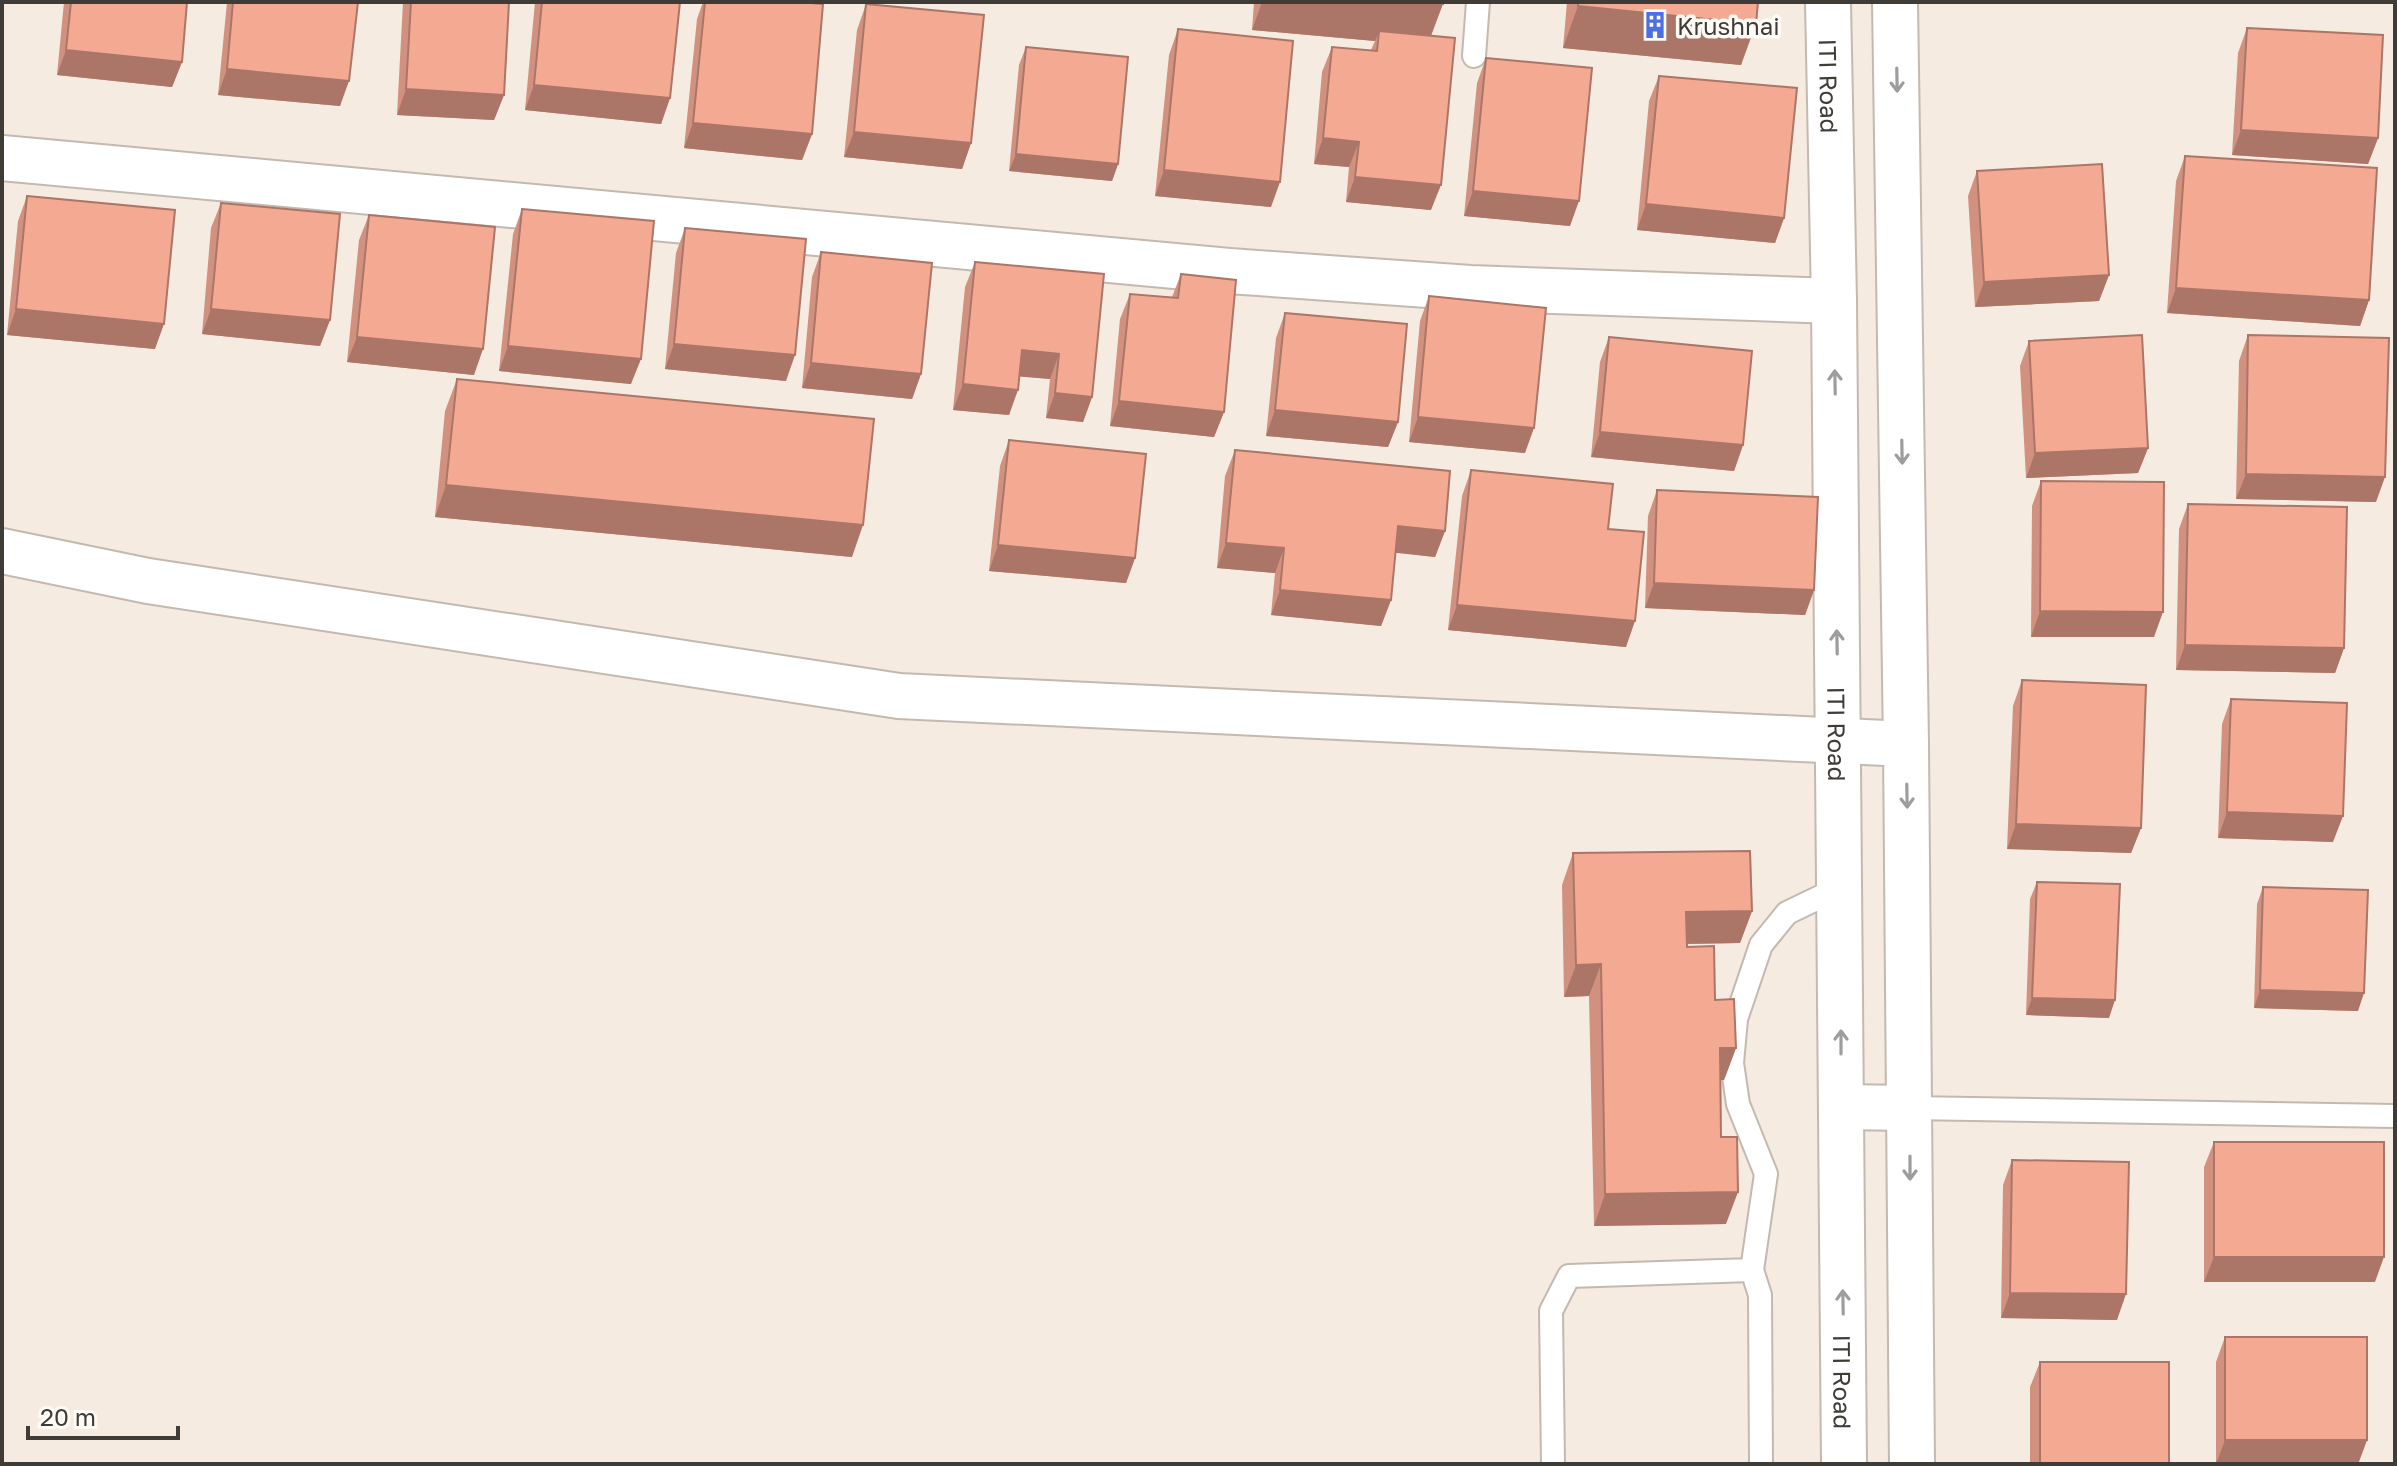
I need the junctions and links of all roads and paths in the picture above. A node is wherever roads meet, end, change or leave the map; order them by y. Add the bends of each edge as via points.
1 (1478, 2) edge
2 (1828, 2) edge
3 (1895, 2) edge
4 (1474, 56) dead end
5 (2, 158) edge
6 (1834, 301) junction
7 (2, 551) edge
8 (1838, 741) junction
9 (1906, 744) junction
10 (1839, 888) junction
11 (1841, 1107) junction
12 (1909, 1108) junction
13 (2395, 1116) edge
14 (1752, 1270) junction
15 (1553, 1464) edge
16 (1761, 1464) edge
17 (1844, 1464) edge
18 (1912, 1464) edge

1 - 4 lane
2 - 6 street, ITI Road
3 -> 9 street
5 - 6 street via 1229,271 1470,288
8 -> 6 street, ITI Road
7 - 8 street via 148,581 899,696
8 - 9 street
8 - 10 street, ITI Road
9 -> 12 street
11 -> 10 street, ITI Road
10 - 14 lane via 1787,913 1761,945 1736,1019 1732,1063 1738,1104 1766,1174
11 - 12 street
17 -> 11 street, ITI Road
12 - 13 lane
12 -> 18 street
14 - 15 lane via 1569,1276 1551,1311
14 - 16 lane via 1760,1295

